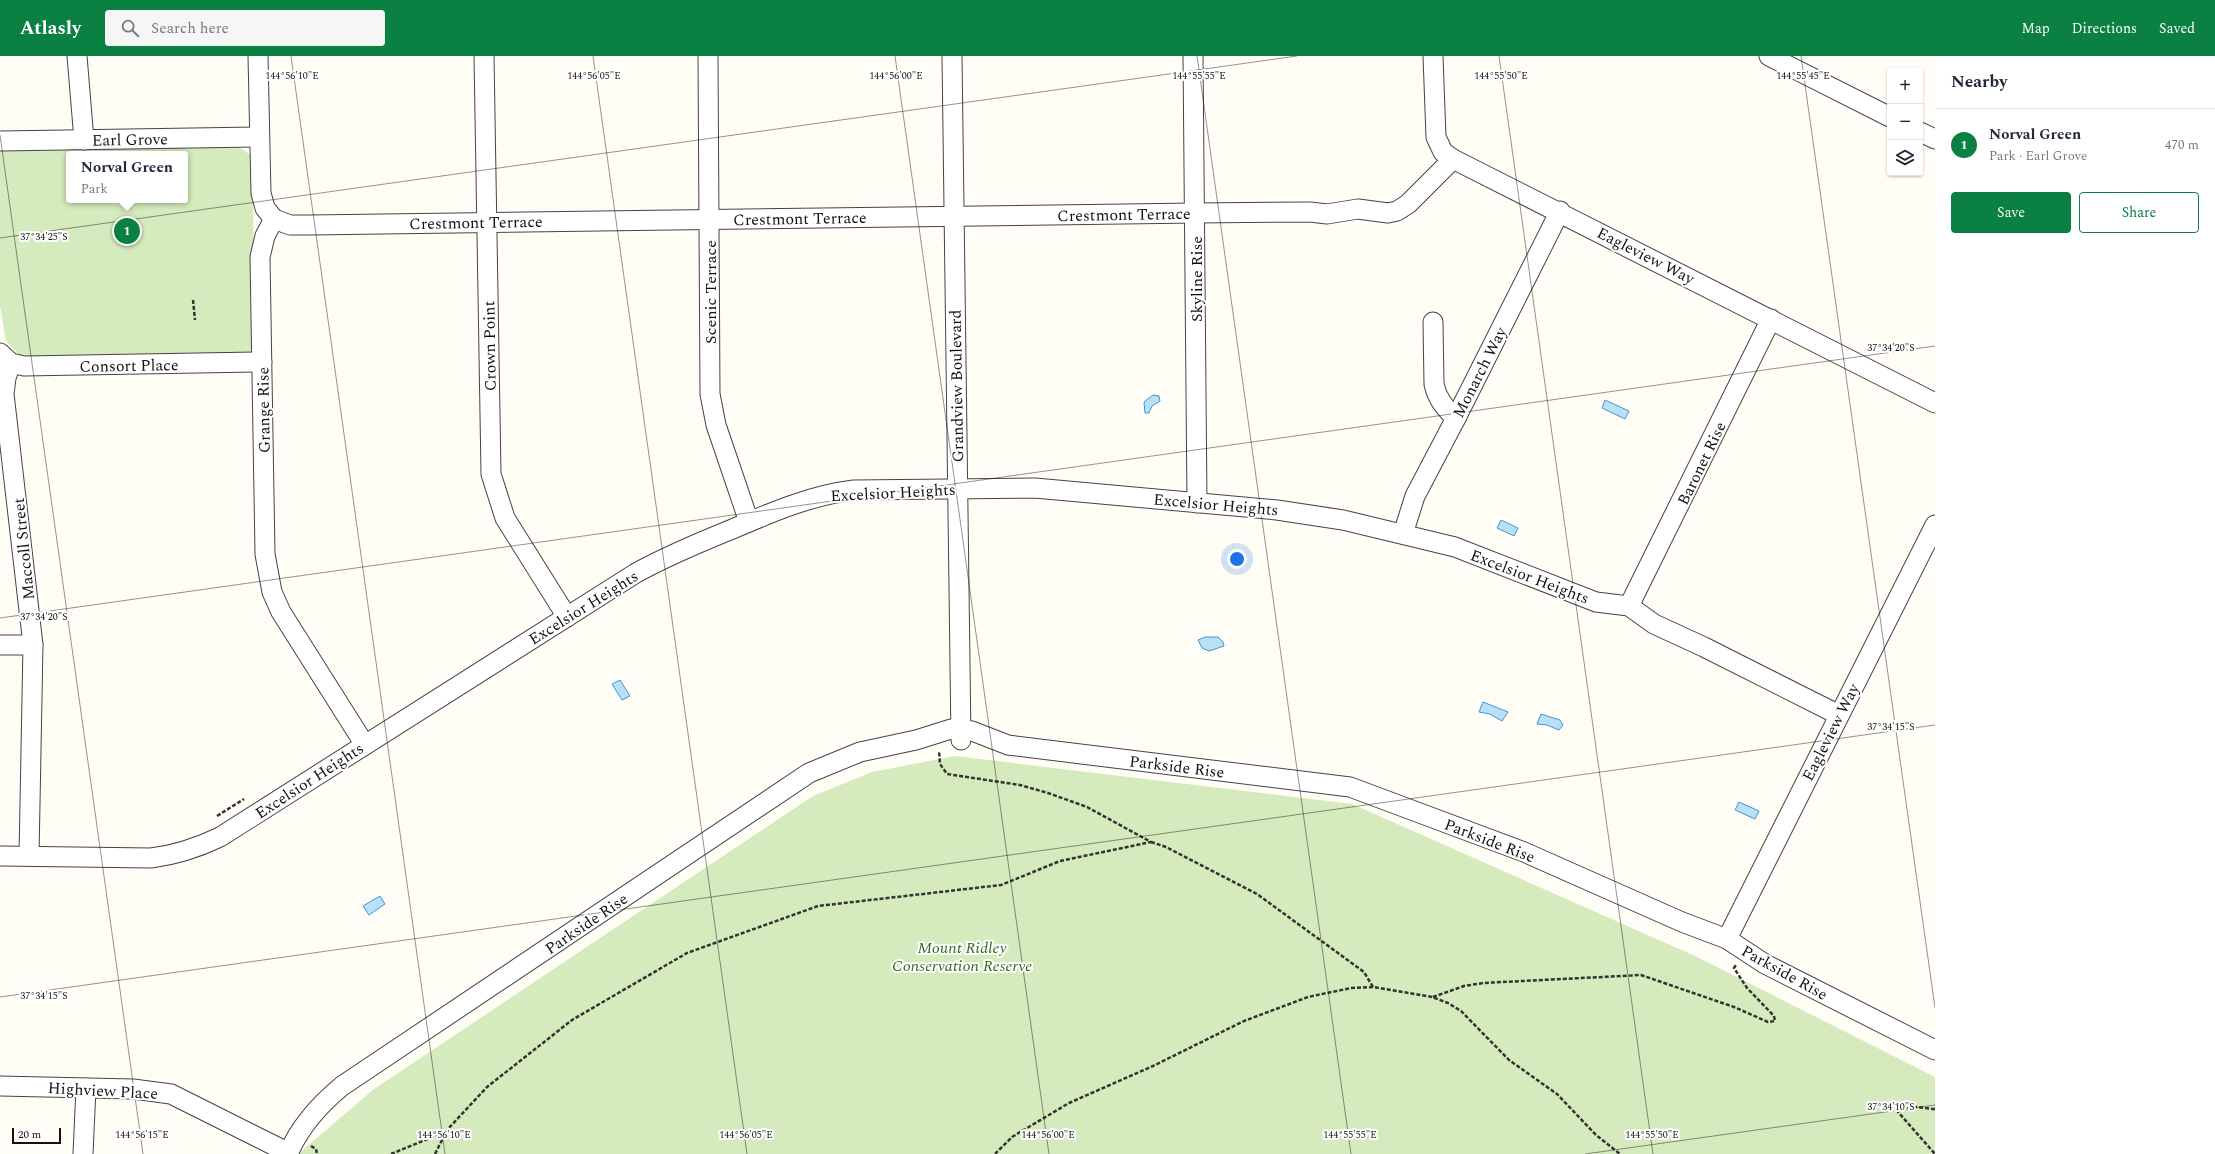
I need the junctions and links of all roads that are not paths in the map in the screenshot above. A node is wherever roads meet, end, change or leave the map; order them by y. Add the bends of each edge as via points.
1 (77, 56) edge
2 (258, 56) edge
3 (484, 56) edge
4 (708, 56) edge
5 (952, 56) edge
6 (1193, 56) edge
7 (1433, 56) edge
8 (1769, 56) edge
9 (1887, 115) edge
10 (1923, 133) edge
11 (259, 137) junction
12 (1935, 139) edge
13 (84, 140) junction
14 (0, 141) edge
15 (1453, 159) junction
16 (1560, 211) junction
17 (1195, 213) junction
18 (954, 216) junction
19 (274, 219) junction
20 (710, 219) junction
21 (486, 222) junction
22 (1771, 319) junction
23 (1432, 322) dead end
24 (6, 358) edge
25 (262, 362) junction
26 (1935, 403) edge
27 (1456, 418) junction
28 (958, 488) junction
29 (1197, 503) junction
30 (749, 522) junction
31 (1935, 525) edge
32 (1403, 534) junction
33 (1629, 606) junction
34 (567, 616) junction
35 (0, 645) edge
36 (33, 645) junction
37 (1839, 715) junction
38 (960, 735) junction
39 (916, 740) junction
40 (364, 745) junction
41 (0, 856) edge
42 (29, 856) junction
43 (1727, 939) junction
44 (1935, 1050) edge
45 (0, 1086) edge
46 (86, 1088) junction
47 (288, 1153) edge
48 (84, 1154) edge

1 - 13 street
2 - 11 street
3 - 21 street, Crown Point
4 - 20 street, Scenic Terrace
5 - 18 street, Grandview Boulevard
6 - 17 street, Skyline Rise
7 - 15 street, Eagleview Way via 1436,137 1443,152
8 - 9 street
10 - 12 street
11 - 13 street, Earl Grove
11 - 19 street via 262,202 267,213
13 - 14 street, Earl Grove
15 - 16 street, Eagleview Way
15 - 17 street, Crestmont Terrace via 1408,204 1388,213 1358,209 1327,214
16 - 22 street, Eagleview Way
16 - 27 street, Monarch Way
17 - 18 street, Crestmont Terrace
17 - 29 street, Skyline Rise
18 - 20 street, Crestmont Terrace
18 - 28 street, Grandview Boulevard
19 - 21 street, Crestmont Terrace via 290,225
19 - 25 street, Grange Rise via 265,236 260,258
20 - 21 street, Crestmont Terrace
20 - 30 street, Scenic Terrace via 712,411
21 - 34 street, Crown Point via 491,474 505,518
22 - 26 street, Eagleview Way
22 - 33 street, Baronet Rise
23 - 27 street via 1436,394 1447,411
24 - 25 street, Consort Place via 24,366
24 - 36 street, Maccoll Street via 4,394
25 - 40 street, Grange Rise via 265,554 272,592 291,630
27 - 32 street, Monarch Way via 1415,496
28 - 29 street, Excelsior Heights via 1035,488
28 - 30 street, Excelsior Heights via 835,492
28 - 38 street, Grandview Boulevard
29 - 32 street, Excelsior Heights via 1316,514
30 - 34 street, Excelsior Heights via 662,559
31 - 37 street, Eagleview Way
32 - 33 street, Excelsior Heights via 1455,547 1596,602
33 - 37 street, Excelsior Heights via 1654,624
34 - 40 street, Excelsior Heights
35 - 36 street
36 - 42 street, Maccoll Street
37 - 43 street, Eagleview Way
38 - 39 street, Parkside Rise via 939,742
38 - 39 street, Parkside Rise via 951,729
38 - 43 street, Parkside Rise via 985,746 1008,745 1350,787 1524,852 1682,922
39 - 47 street, Parkside Rise via 860,752 809,774 783,791 342,1086 313,1113
40 - 42 street, Excelsior Heights via 220,837 175,855 152,858
41 - 42 street, Excelsior Heights
43 - 44 street, Parkside Rise via 1749,955
45 - 46 street, Highview Place
46 - 47 street, Highview Place via 171,1094
46 - 48 street

